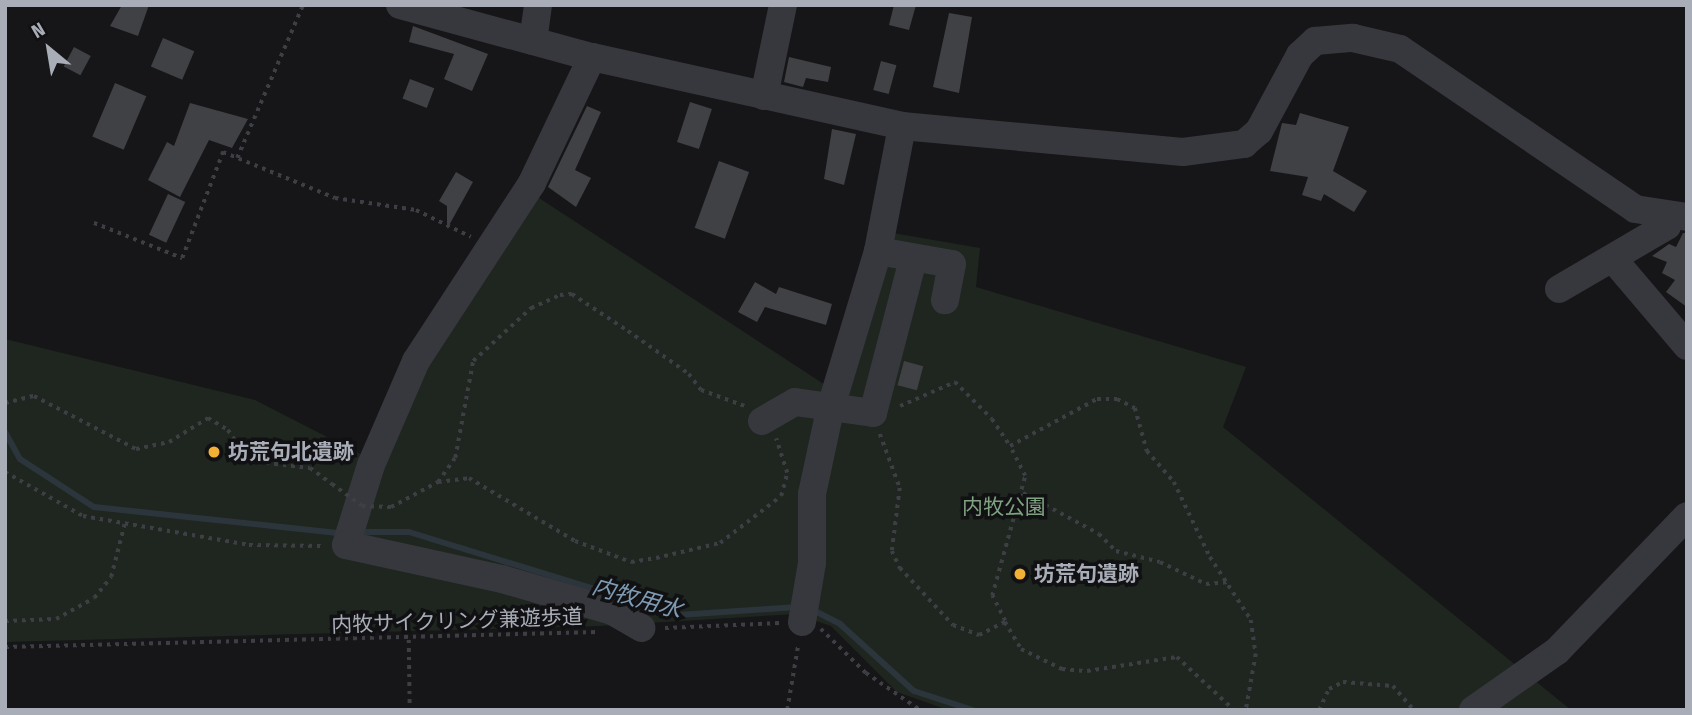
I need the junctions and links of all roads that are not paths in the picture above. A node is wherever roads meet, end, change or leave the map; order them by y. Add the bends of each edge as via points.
1 (400, 5) edge
2 (538, 5) edge
3 (783, 5) edge
4 (533, 41) junction
5 (592, 57) junction
6 (764, 96) junction
7 (902, 125) junction
8 (1678, 217) edge
9 (878, 251) junction
10 (1613, 259) junction
11 (910, 271) dead end
12 (1559, 289) dead end
13 (945, 300) dead end
14 (1687, 346) edge
15 (830, 410) junction
16 (762, 421) road end
17 (1687, 516) edge
18 (803, 612) road end
19 (642, 628) road end
20 (1473, 710) edge

1 - 4 street
2 - 4 street
3 - 6 street
4 - 5 street
5 - 6 street
5 - 19 street via 532,183 416,361 367,475 346,545 502,579 612,611
6 - 7 street
7 - 8 street via 1183,152 1226,148 1259,131 1300,55 1315,41 1353,38 1401,49 1571,170 1635,209
7 - 9 street
8 - 10 street
9 - 13 street via 952,264
9 - 15 street
10 - 12 street
10 - 14 street
11 - 15 street via 873,413
15 - 16 street via 795,402
15 - 18 street via 812,494 812,563
17 - 20 street via 1557,651

